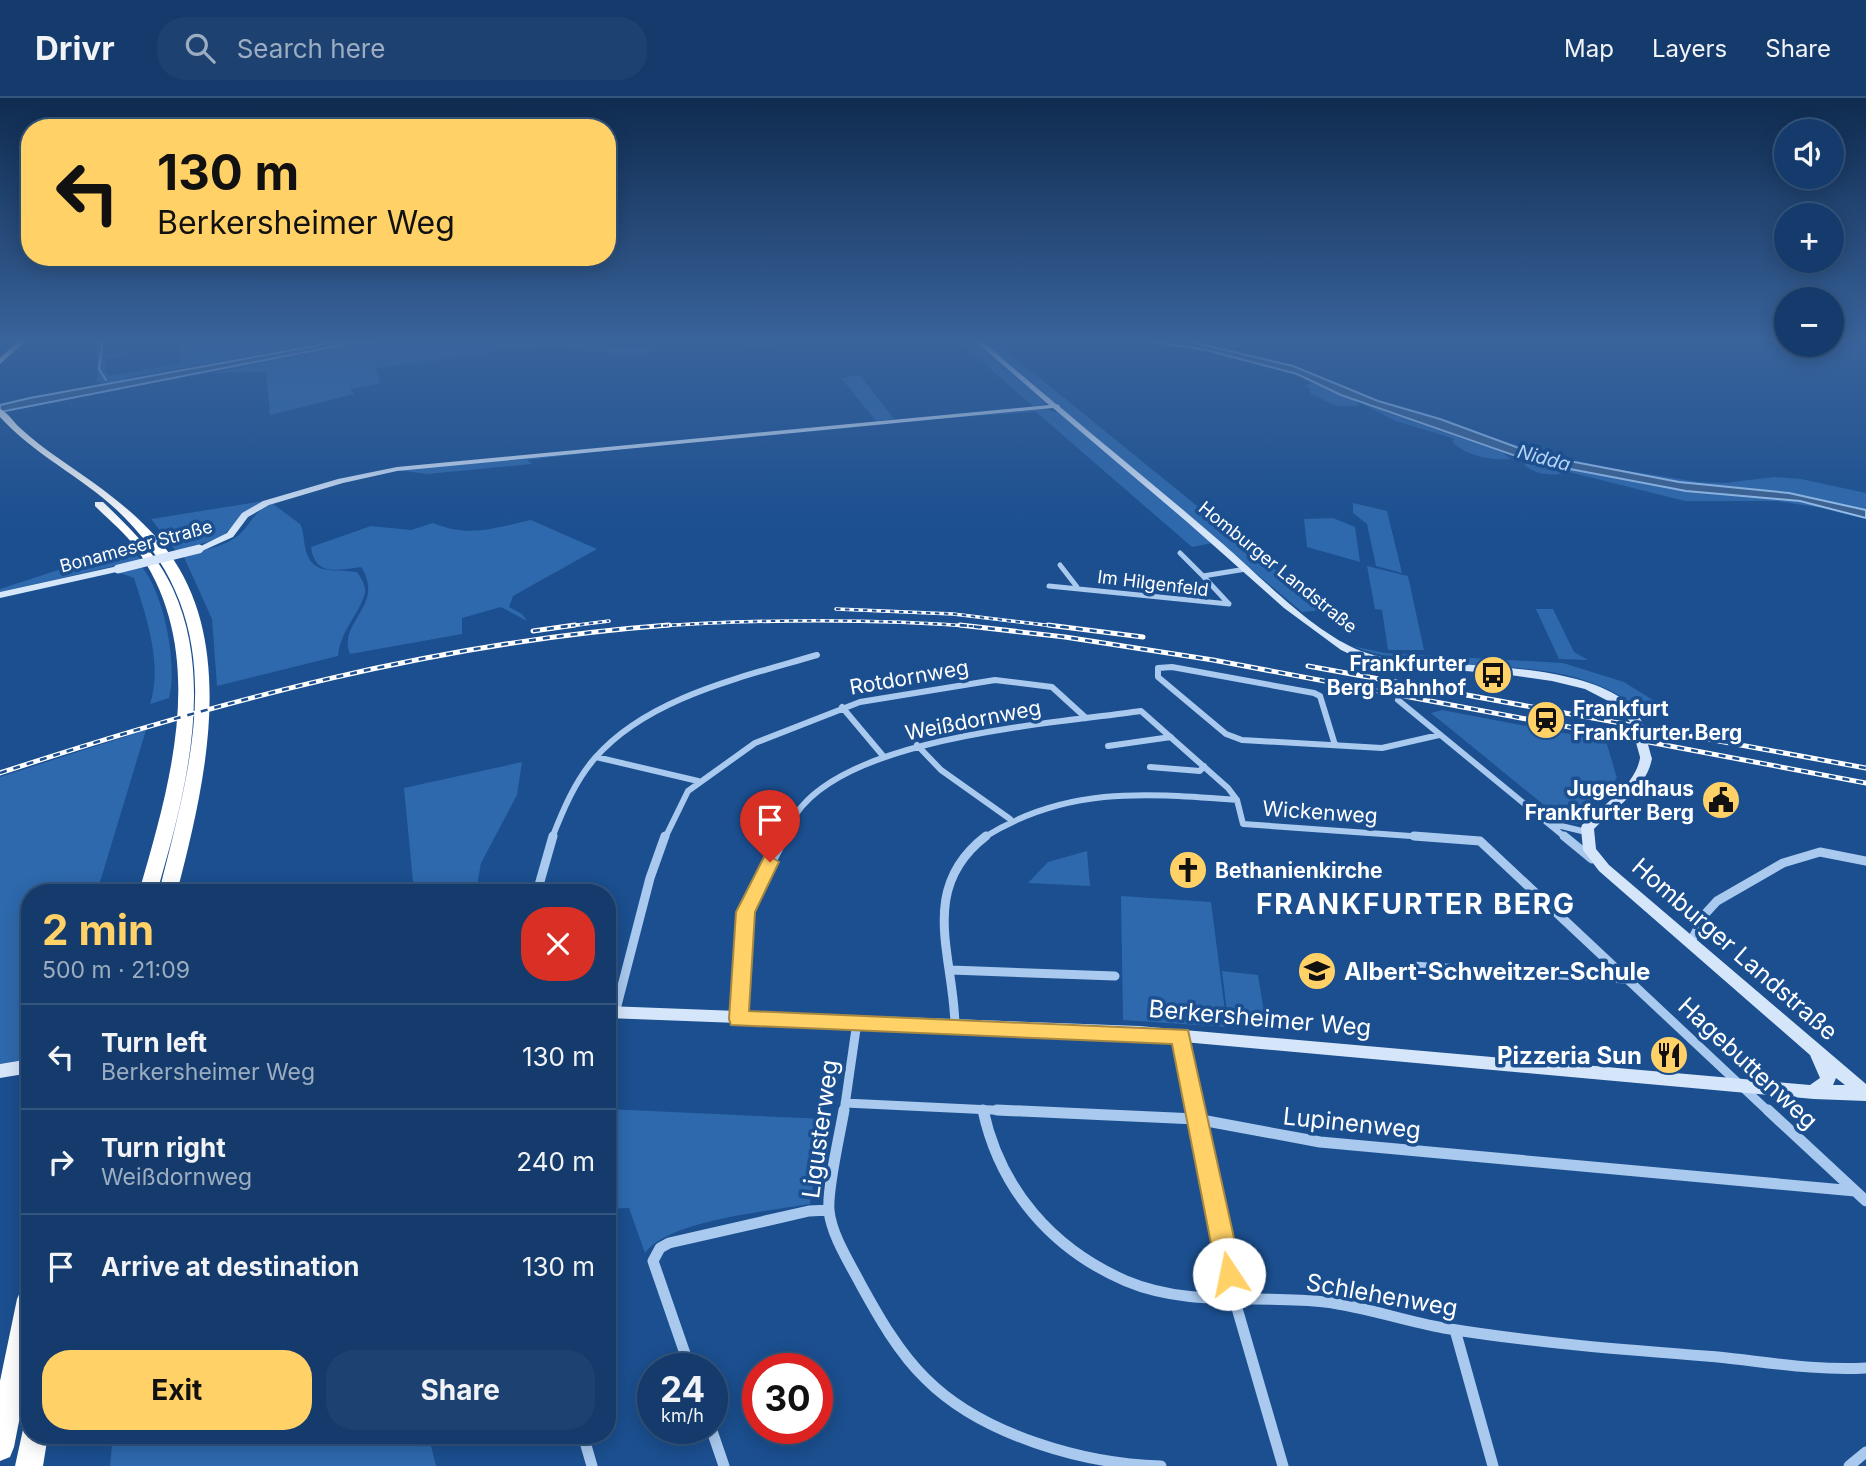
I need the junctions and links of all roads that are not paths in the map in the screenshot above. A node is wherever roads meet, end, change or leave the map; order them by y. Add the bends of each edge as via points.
1 (1052, 403) edge
2 (1057, 407) junction
3 (0, 412) edge
4 (0, 428) edge
5 (1180, 553) dead end
6 (1060, 565) dead end
7 (1246, 569) junction
8 (1203, 576) junction
9 (1049, 586) dead end
10 (1077, 587) junction
11 (0, 595) edge
12 (817, 655) dead end
13 (1398, 700) dead end
14 (842, 707) junction
15 (1086, 718) junction
16 (1439, 735) junction
17 (1171, 737) junction
18 (1335, 745) junction
19 (917, 746) junction
20 (1108, 746) dead end
21 (596, 757) junction
22 (884, 757) junction
23 (1204, 766) junction
24 (1150, 767) dead end
25 (698, 781) junction
26 (1237, 800) junction
27 (1010, 819) junction
28 (1549, 823) junction
29 (1586, 832) junction
30 (1480, 841) joint
31 (1866, 861) edge
32 (1604, 868) junction
33 (150, 884) edge
34 (170, 884) edge
35 (539, 884) edge
36 (1690, 943) junction
37 (1412, 965) dead end
38 (951, 970) junction
39 (1115, 976) dead end
40 (1626, 979) junction
41 (616, 996) edge
42 (616, 1013) edge
43 (739, 1019) junction
44 (857, 1022) junction
45 (955, 1026) junction
46 (1180, 1035) junction
47 (1816, 1051) junction
48 (21, 1068) edge
49 (0, 1072) edge
50 (1739, 1084) junction
51 (1814, 1092) junction
52 (1866, 1094) edge
53 (845, 1103) junction
54 (983, 1110) junction
55 (1196, 1119) junction
56 (1855, 1191) junction
57 (1866, 1201) edge
58 (829, 1210) junction
59 (1234, 1298) junction
60 (1455, 1330) junction
61 (21, 1343) edge
62 (685, 1353) edge
63 (1866, 1368) edge
64 (33, 1444) edge
65 (586, 1444) edge
66 (716, 1444) edge
67 (0, 1447) edge
68 (1866, 1452) edge
69 (29, 1466) edge
70 (592, 1466) edge
71 (724, 1466) edge
72 (1161, 1466) edge
73 (1283, 1466) edge
74 (1493, 1466) edge
75 (1849, 1466) edge

1 - 2 street, Homburger Landstraße
2 - 7 street, Homburger Landstraße
2 - 11 street, Bonameser Straße, bridge via 397,469 271,501 247,513 230,535 199,549
3 - 34 highway via 31,443 114,502 147,532 172,567 193,613 201,640 202,718
4 - 33 highway via 135,537 158,570 179,617 186,644 184,731
5 - 8 street, Im Hilgenfeld
6 - 10 street, Im Hilgenfeld
7 - 8 street, Im Hilgenfeld
7 - 29 street, Homburger Landstraße, bridge via 1326,635 1359,654 1562,679 1616,700 1636,722 1646,765
8 - 10 street, Im Hilgenfeld via 1229,604
9 - 10 street, Im Hilgenfeld
12 - 21 street via 684,700 620,737
13 - 16 street, Homburger Landstraße
14 - 15 street, Rotdornweg via 1007,679 1052,687
14 - 22 street
14 - 25 street, Rotdornweg via 755,743
15 - 17 street, Weißdornweg via 1141,711
15 - 19 street, Weißdornweg via 973,733
16 - 18 street via 1382,748
16 - 28 street, Homburger Landstraße
17 - 20 street
17 - 23 street
18 - 18 street via 1229,736 1158,677 1158,667 1314,693 1320,696
19 - 22 street, Weißdornweg
19 - 27 street via 941,770
21 - 25 street
21 - 35 street via 552,831
22 - 43 street, Weißdornweg via 820,791 797,813 785,834 746,912
23 - 24 street via 1200,771
23 - 26 street
25 - 41 street, Rotdornweg via 670,824
26 - 27 street, Wickenweg via 1110,795
26 - 30 street, Wickenweg via 1243,824
27 - 38 street, Wickenweg via 978,843 950,878 942,920
28 - 29 street, Homburger Landstraße
28 - 32 street, Homburger Landstraße
29 - 32 street, Homburger Landstraße via 1590,850
30 - 40 street, Hagebuttenweg
31 - 36 street via 1816,851 1794,855 1720,898
32 - 36 street, Homburger Landstraße
36 - 47 street, Homburger Landstraße
37 - 40 street
38 - 39 street
38 - 45 street, Wickenweg
40 - 50 street, Hagebuttenweg
42 - 43 street, Berkersheimer Weg
43 - 44 street, Berkersheimer Weg
44 - 45 street, Berkersheimer Weg
44 - 53 street, Ligusterweg
45 - 46 street, Berkersheimer Weg
46 - 50 street, Berkersheimer Weg
46 - 55 street
47 - 51 street via 1828,1078
47 - 52 street, Homburger Landstraße
48 - 49 street
50 - 51 street, Berkersheimer Weg
50 - 56 street, Hagebuttenweg
51 - 52 street, Berkersheimer Weg
53 - 54 street, Lupinenweg
53 - 58 street, Ligusterweg
54 - 55 street, Lupinenweg
54 - 59 street, Schlehenweg via 986,1131 1008,1180 1027,1209 1076,1253 1126,1281 1164,1295 1202,1301
55 - 56 street, Lupinenweg via 1320,1142
55 - 59 street
56 - 57 street, Hagebuttenweg
58 - 62 street via 660,1248 653,1261
58 - 72 street, Ligusterweg via 845,1255 877,1315 910,1362 952,1399 993,1424 1065,1451 1130,1465
59 - 60 street, Schlehenweg via 1367,1308
59 - 73 street
60 - 63 street, Schlehenweg
60 - 74 street
61 - 67 highway
64 - 69 highway
65 - 70 street
66 - 71 street
68 - 75 street

